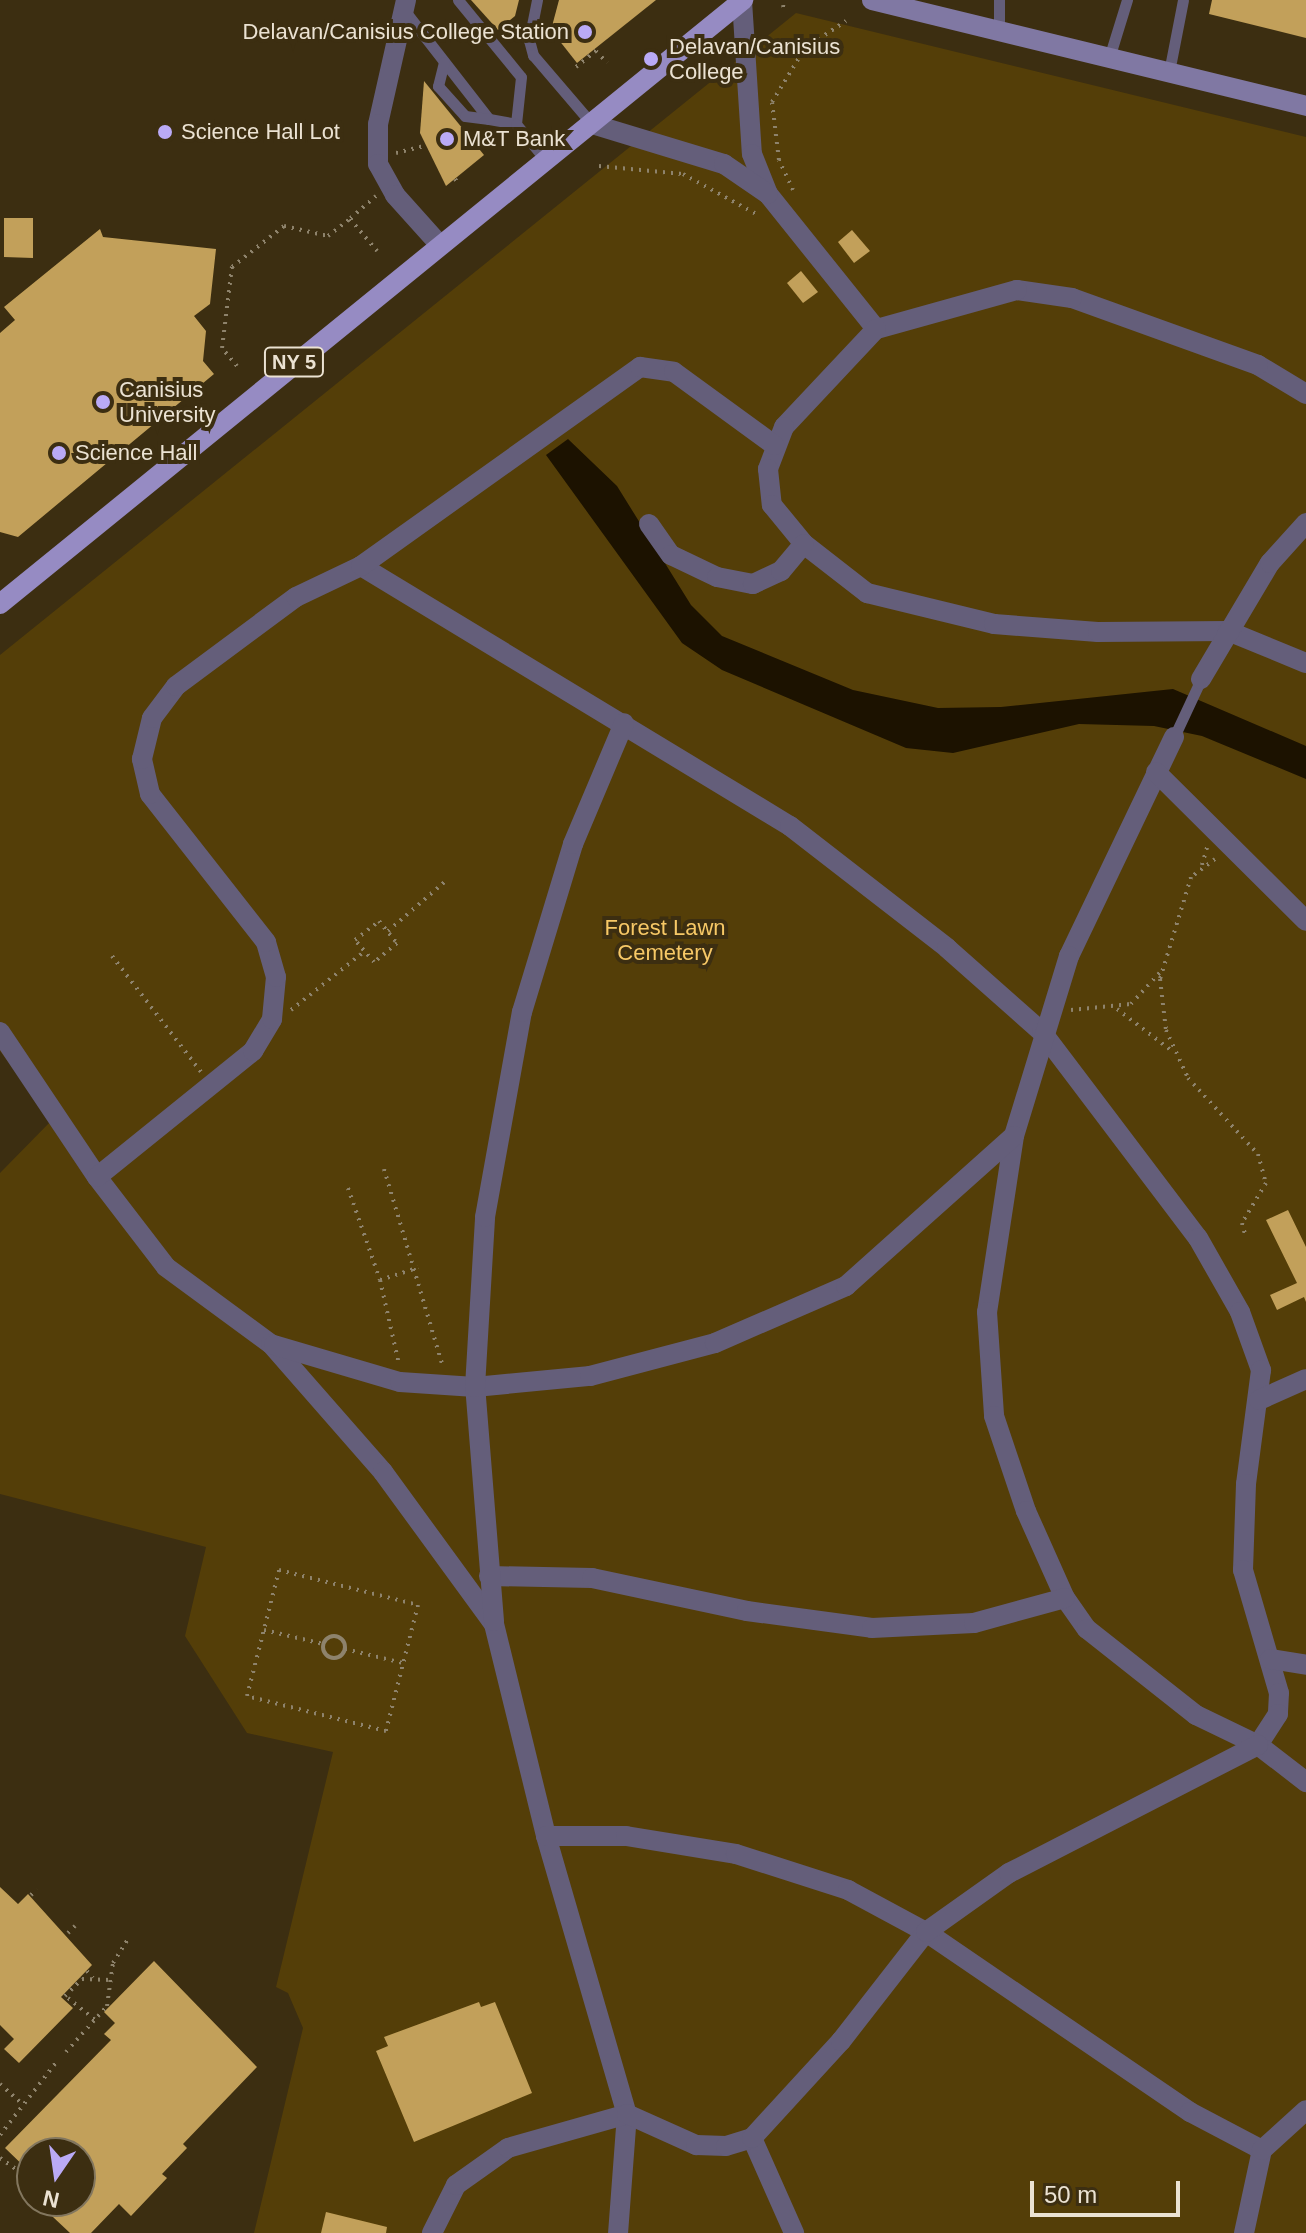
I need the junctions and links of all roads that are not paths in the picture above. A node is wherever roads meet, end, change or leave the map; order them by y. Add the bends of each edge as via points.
1 (458, 0) edge
2 (537, 0) edge
3 (872, 0) edge
4 (999, 0) edge
5 (1127, 0) edge
6 (1183, 0) edge
7 (742, 1) edge
8 (404, 5) edge
9 (999, 31) junction
10 (1109, 58) junction
11 (444, 62) junction
12 (1169, 72) junction
13 (1306, 106) edge
14 (489, 119) junction
15 (516, 124) junction
16 (592, 124) junction
17 (544, 158) junction
18 (768, 194) junction
19 (438, 243) junction
20 (876, 329) junction
21 (1306, 394) edge
22 (774, 445) junction
23 (1306, 523) edge
24 (649, 524) dead end
25 (804, 544) junction
26 (361, 566) junction
27 (0, 604) edge
28 (1228, 631) junction
29 (1306, 663) edge
30 (1201, 679) joint
31 (624, 723) junction
32 (1174, 737) joint
33 (1156, 772) junction
34 (1306, 921) edge
35 (0, 1032) edge
36 (1042, 1032) junction
37 (1014, 1136) junction
38 (97, 1177) junction
39 (271, 1344) junction
40 (1306, 1379) edge
41 (475, 1387) junction
42 (1259, 1400) junction
43 (489, 1576) junction
44 (1065, 1598) junction
45 (494, 1624) junction
46 (1270, 1659) junction
47 (1306, 1665) edge
48 (1258, 1745) junction
49 (1306, 1782) edge
50 (546, 1836) junction
51 (926, 1932) junction
52 (1306, 2110) edge
53 (627, 2114) junction
54 (752, 2138) junction
55 (1262, 2150) junction
56 (432, 2233) edge
57 (618, 2233) edge
58 (794, 2233) edge
59 (1244, 2233) edge

1 - 15 lane via 521,77
2 - 16 lane via 529,40 533,55
3 - 9 street
4 - 9 lane
5 - 10 lane
6 - 12 lane
7 - 16 main road, NY 5
7 - 18 street via 752,154
8 - 11 lane
8 - 19 street via 378,124 378,158 390,185
9 - 10 street
10 - 12 street
11 - 14 lane
11 - 14 lane via 438,86 465,116
12 - 13 street
14 - 15 lane
15 - 17 lane
16 - 17 main road, NY 5
16 - 18 street via 724,164
17 - 19 main road, NY 5
18 - 20 street
19 - 27 main road, NY 5
20 - 21 street via 954,304 1031,292 1072,298 1258,365
20 - 22 street via 820,385
22 - 25 street via 768,469 772,505
22 - 26 street via 674,372 640,367
23 - 28 street via 1270,563
24 - 25 street via 671,555 717,577 753,584 781,571
25 - 28 street via 867,593 934,612 1098,632
26 - 31 street
26 - 38 street via 296,597 176,686 152,718 142,759 150,794 266,942 276,977 272,1019 253,1051
28 - 29 street
28 - 30 street
30 - 32 lane
31 - 36 street via 790,826 947,948
31 - 41 street via 573,844 522,1012 485,1217
32 - 33 street
33 - 34 street via 1233,855
33 - 36 street
35 - 38 street
36 - 37 street
36 - 42 street via 1198,1238 1240,1312 1261,1370
37 - 41 street via 846,1286 715,1343 590,1376
37 - 44 street via 987,1312 994,1416
38 - 39 street via 166,1267
39 - 41 street via 400,1382
39 - 45 street via 383,1472
40 - 42 street
41 - 43 street
42 - 46 street via 1246,1484 1243,1570
43 - 44 street via 592,1578 747,1611 872,1628 974,1623
43 - 45 street
44 - 48 street via 1087,1629 1140,1676 1196,1715
45 - 50 street
46 - 47 street
46 - 48 street via 1278,1714
48 - 49 street
48 - 51 street via 1009,1873
50 - 51 street via 626,1836 736,1854 848,1890
50 - 53 street
51 - 54 street via 841,2041
51 - 55 street via 1190,2112
52 - 55 street
53 - 54 street via 696,2145 726,2146
53 - 56 street via 508,2148 456,2185
53 - 57 street
54 - 58 street
55 - 59 street

